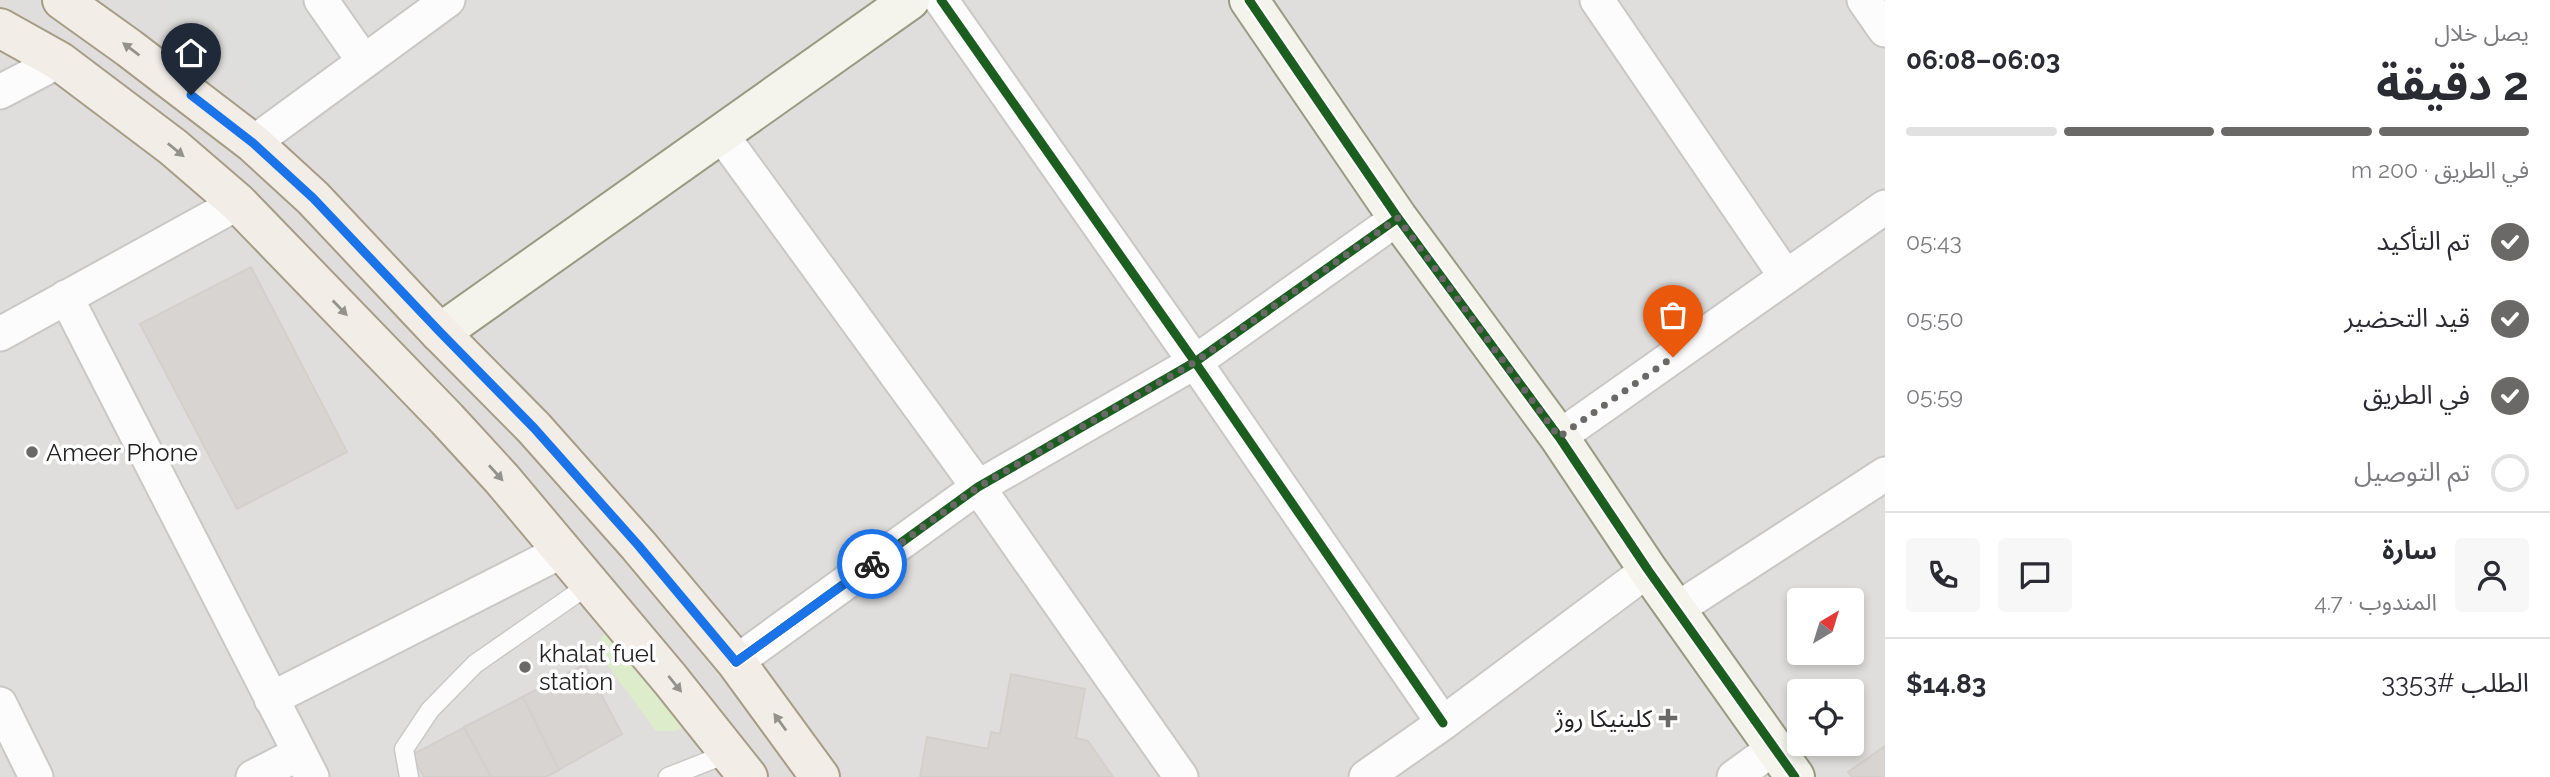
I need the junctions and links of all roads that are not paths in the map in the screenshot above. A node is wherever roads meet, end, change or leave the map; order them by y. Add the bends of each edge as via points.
1 (62, 0) edge
2 (321, 0) edge
3 (448, 0) edge
4 (910, 0) edge
5 (941, 0) edge
6 (1249, 0) edge
7 (1597, 0) edge
8 (1864, 0) edge
9 (0, 28) edge
10 (1885, 30) edge
11 (363, 60) junction
12 (59, 61) junction
13 (0, 92) edge
14 (721, 134) junction
15 (253, 143) junction
16 (238, 203) junction
17 (1885, 207) edge
18 (1398, 218) junction
19 (1786, 277) junction
20 (66, 297) junction
21 (440, 332) junction
22 (0, 334) edge
23 (1195, 362) junction
24 (1559, 437) junction
25 (1885, 474) edge
26 (978, 487) junction
27 (562, 551) junction
28 (1648, 570) junction
29 (590, 584) junction
30 (1677, 609) junction
31 (736, 662) junction
32 (271, 699) junction
33 (0, 704) edge
34 (1443, 723) junction
35 (1785, 763) edge
36 (306, 765) edge
37 (739, 765) edge
38 (36, 777) edge
39 (253, 777) edge
40 (410, 777) edge
41 (668, 777) edge
42 (820, 777) edge
43 (1181, 777) edge
44 (1366, 777) edge
45 (1734, 777) edge

15 -> 1 main road
2 - 11 street
3 - 11 street
4 - 14 street
5 - 23 street
6 - 18 street
7 - 19 street
8 - 10 street
9 - 12 main road
11 - 15 street
12 - 13 street
12 -> 16 main road
14 - 21 street
14 - 26 street
15 - 21 main road via 313,198
16 - 20 street
16 -> 27 main road via 447,419
17 - 19 street
18 - 23 street
18 - 24 street
19 - 24 street
20 - 22 street
20 - 32 street
21 - 31 main road via 534,428
23 - 26 street
23 - 34 street
24 - 28 street
25 - 30 street
26 - 31 street
26 - 43 street
27 - 29 main road
27 - 32 street
28 - 30 street
28 - 34 street
29 -> 37 main road
29 - 40 lane via 475,664 430,710 404,749
30 - 35 street
42 -> 31 main road
32 - 36 street
33 - 38 street
34 - 44 street
35 - 45 street
36 - 39 street
37 - 41 lane

